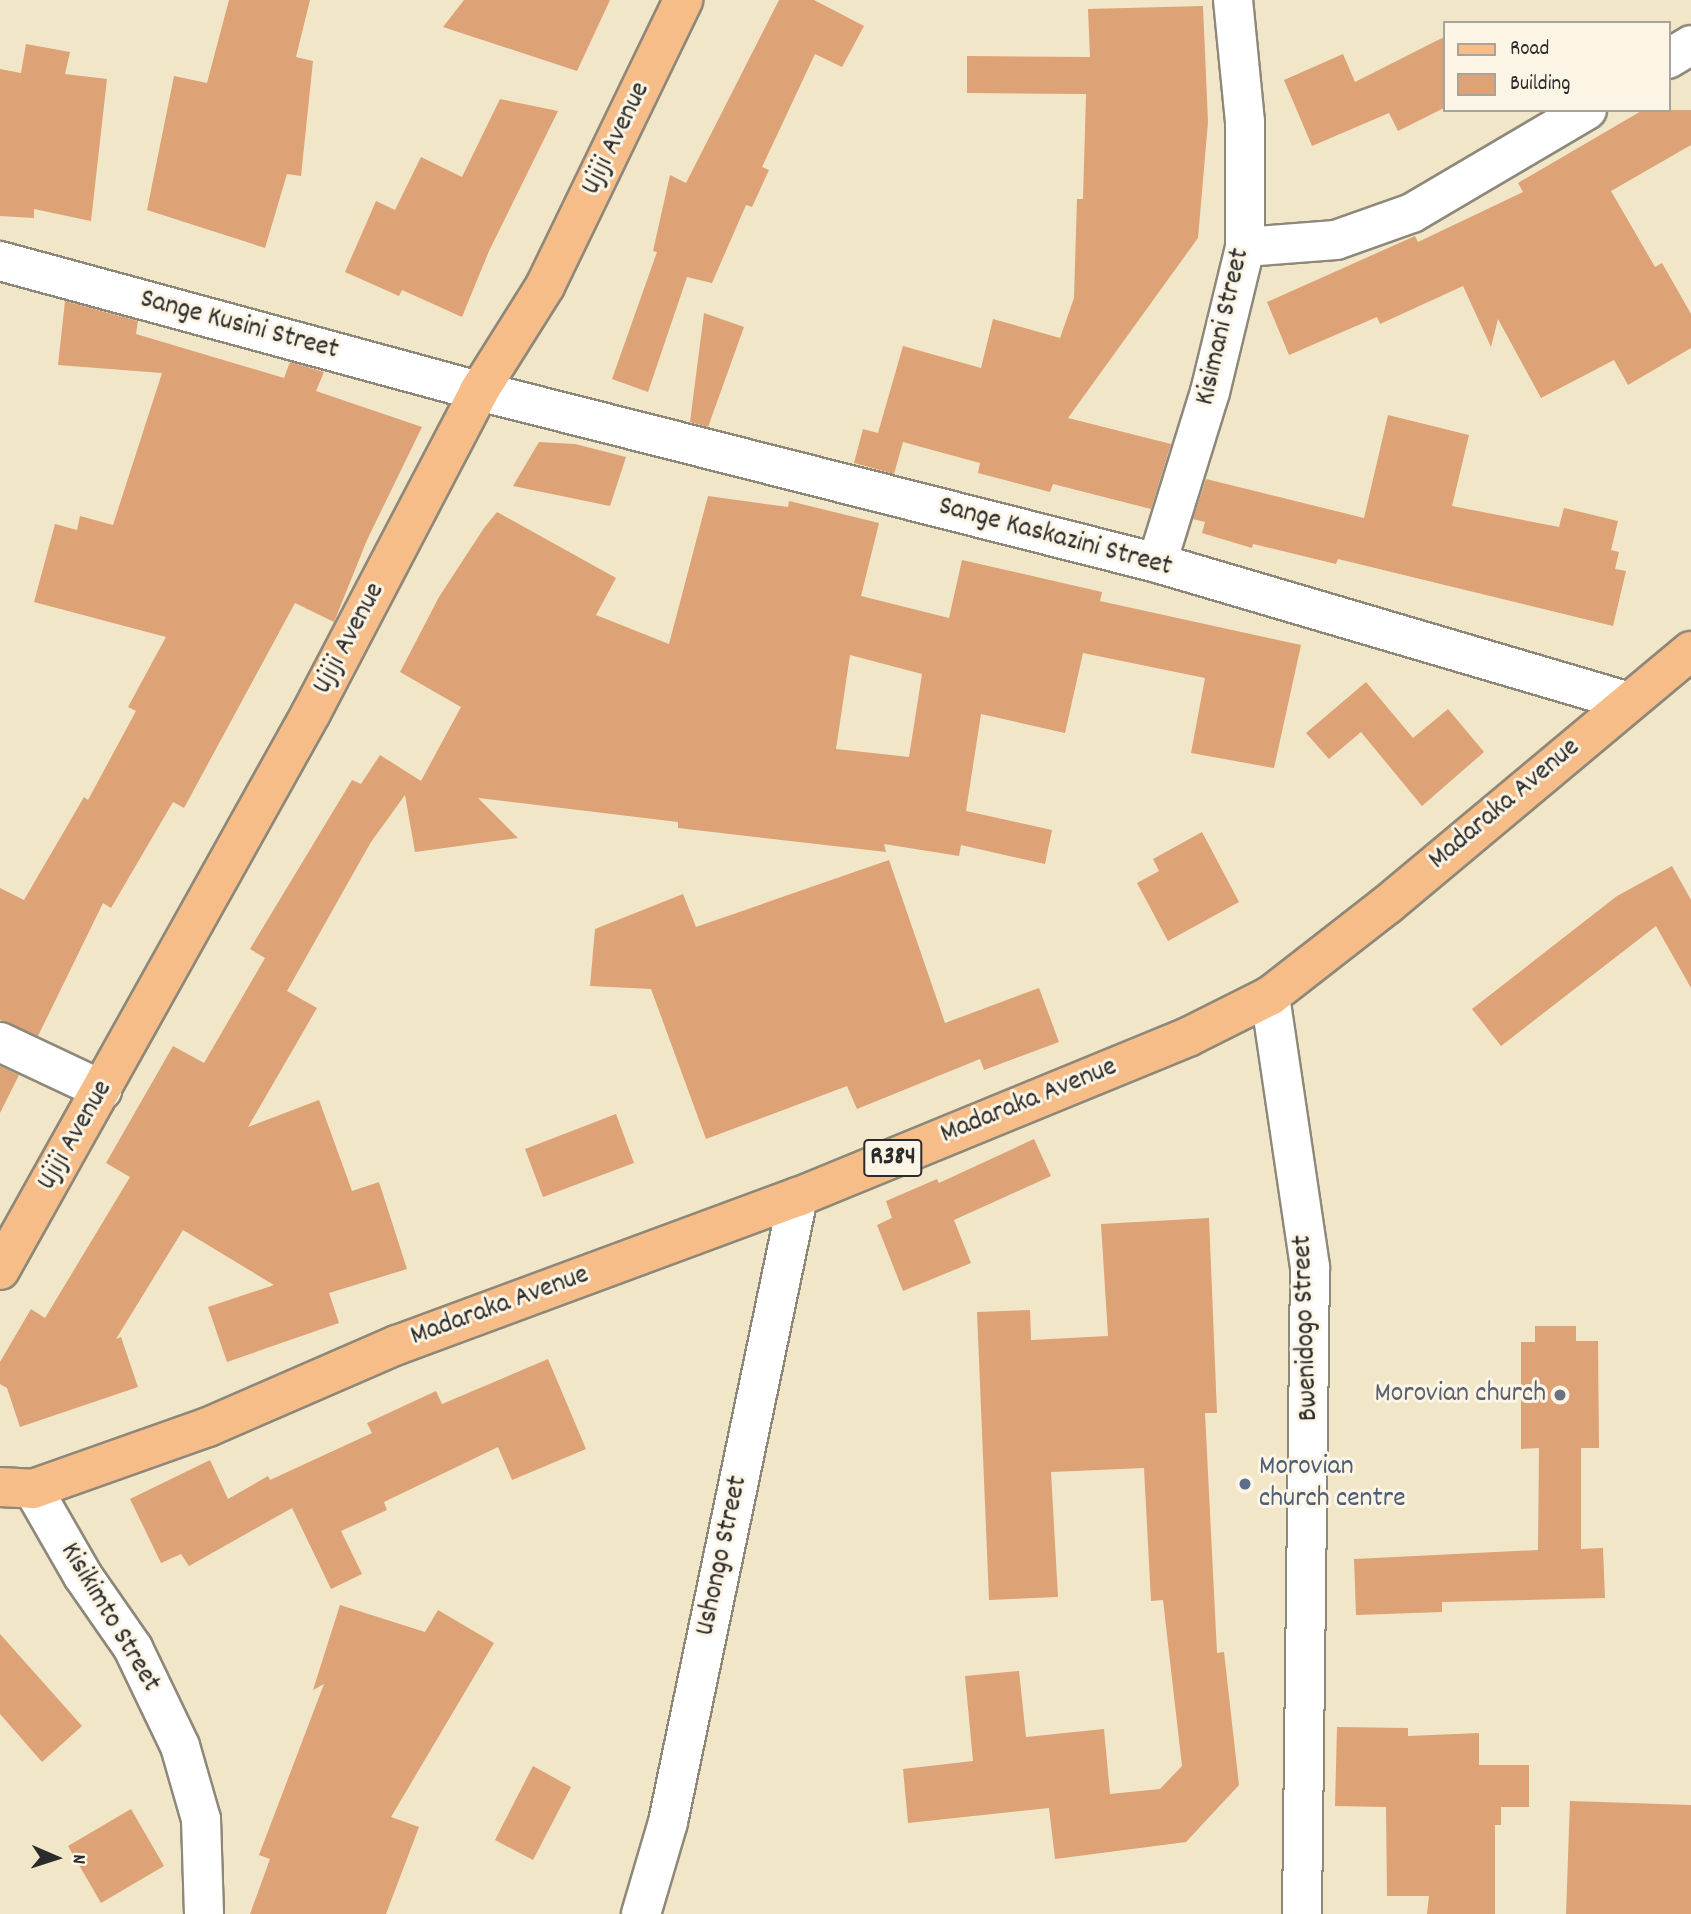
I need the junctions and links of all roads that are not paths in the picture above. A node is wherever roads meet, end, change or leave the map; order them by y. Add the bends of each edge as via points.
1 (683, 0) edge
2 (1233, 0) edge
3 (1691, 45) edge
4 (1670, 58) edge
5 (1584, 112) edge
6 (1245, 247) junction
7 (0, 261) edge
8 (479, 391) junction
9 (1157, 563) junction
10 (1691, 651) edge
11 (1626, 701) junction
12 (1270, 996) junction
13 (0, 1042) edge
14 (102, 1090) junction
15 (798, 1197) junction
16 (0, 1270) edge
17 (17, 1488) edge
18 (204, 1914) edge
19 (641, 1914) edge
20 (1302, 1914) edge

1 - 8 main road, Ujiji Avenue via 545,286
2 - 6 street, Kisimani Street via 1245,122
3 - 4 street
5 - 6 street via 1412,213 1336,240
6 - 9 street, Kisimani Street via 1210,393
7 - 8 street, Sange Kusini Street
8 - 9 street, Sange Kaskazini Street
8 - 14 main road, Ujiji Avenue via 311,713
9 - 11 street, Sange Kaskazini Street
10 - 11 main road, Madaraka Avenue / R384
11 - 12 main road, Madaraka Avenue / R384 via 1387,905
12 - 15 main road, Madaraka Avenue / R384 via 1188,1037
12 - 20 street, Bwenidogo Street via 1310,1267
13 - 14 street
14 - 16 main road, Ujiji Avenue
15 - 17 main road, Madaraka Avenue / R384 via 397,1345 208,1427
15 - 19 street, Ushongo Street via 667,1822
17 - 18 street, Kisikimto Street via 133,1648 180,1746 201,1819

